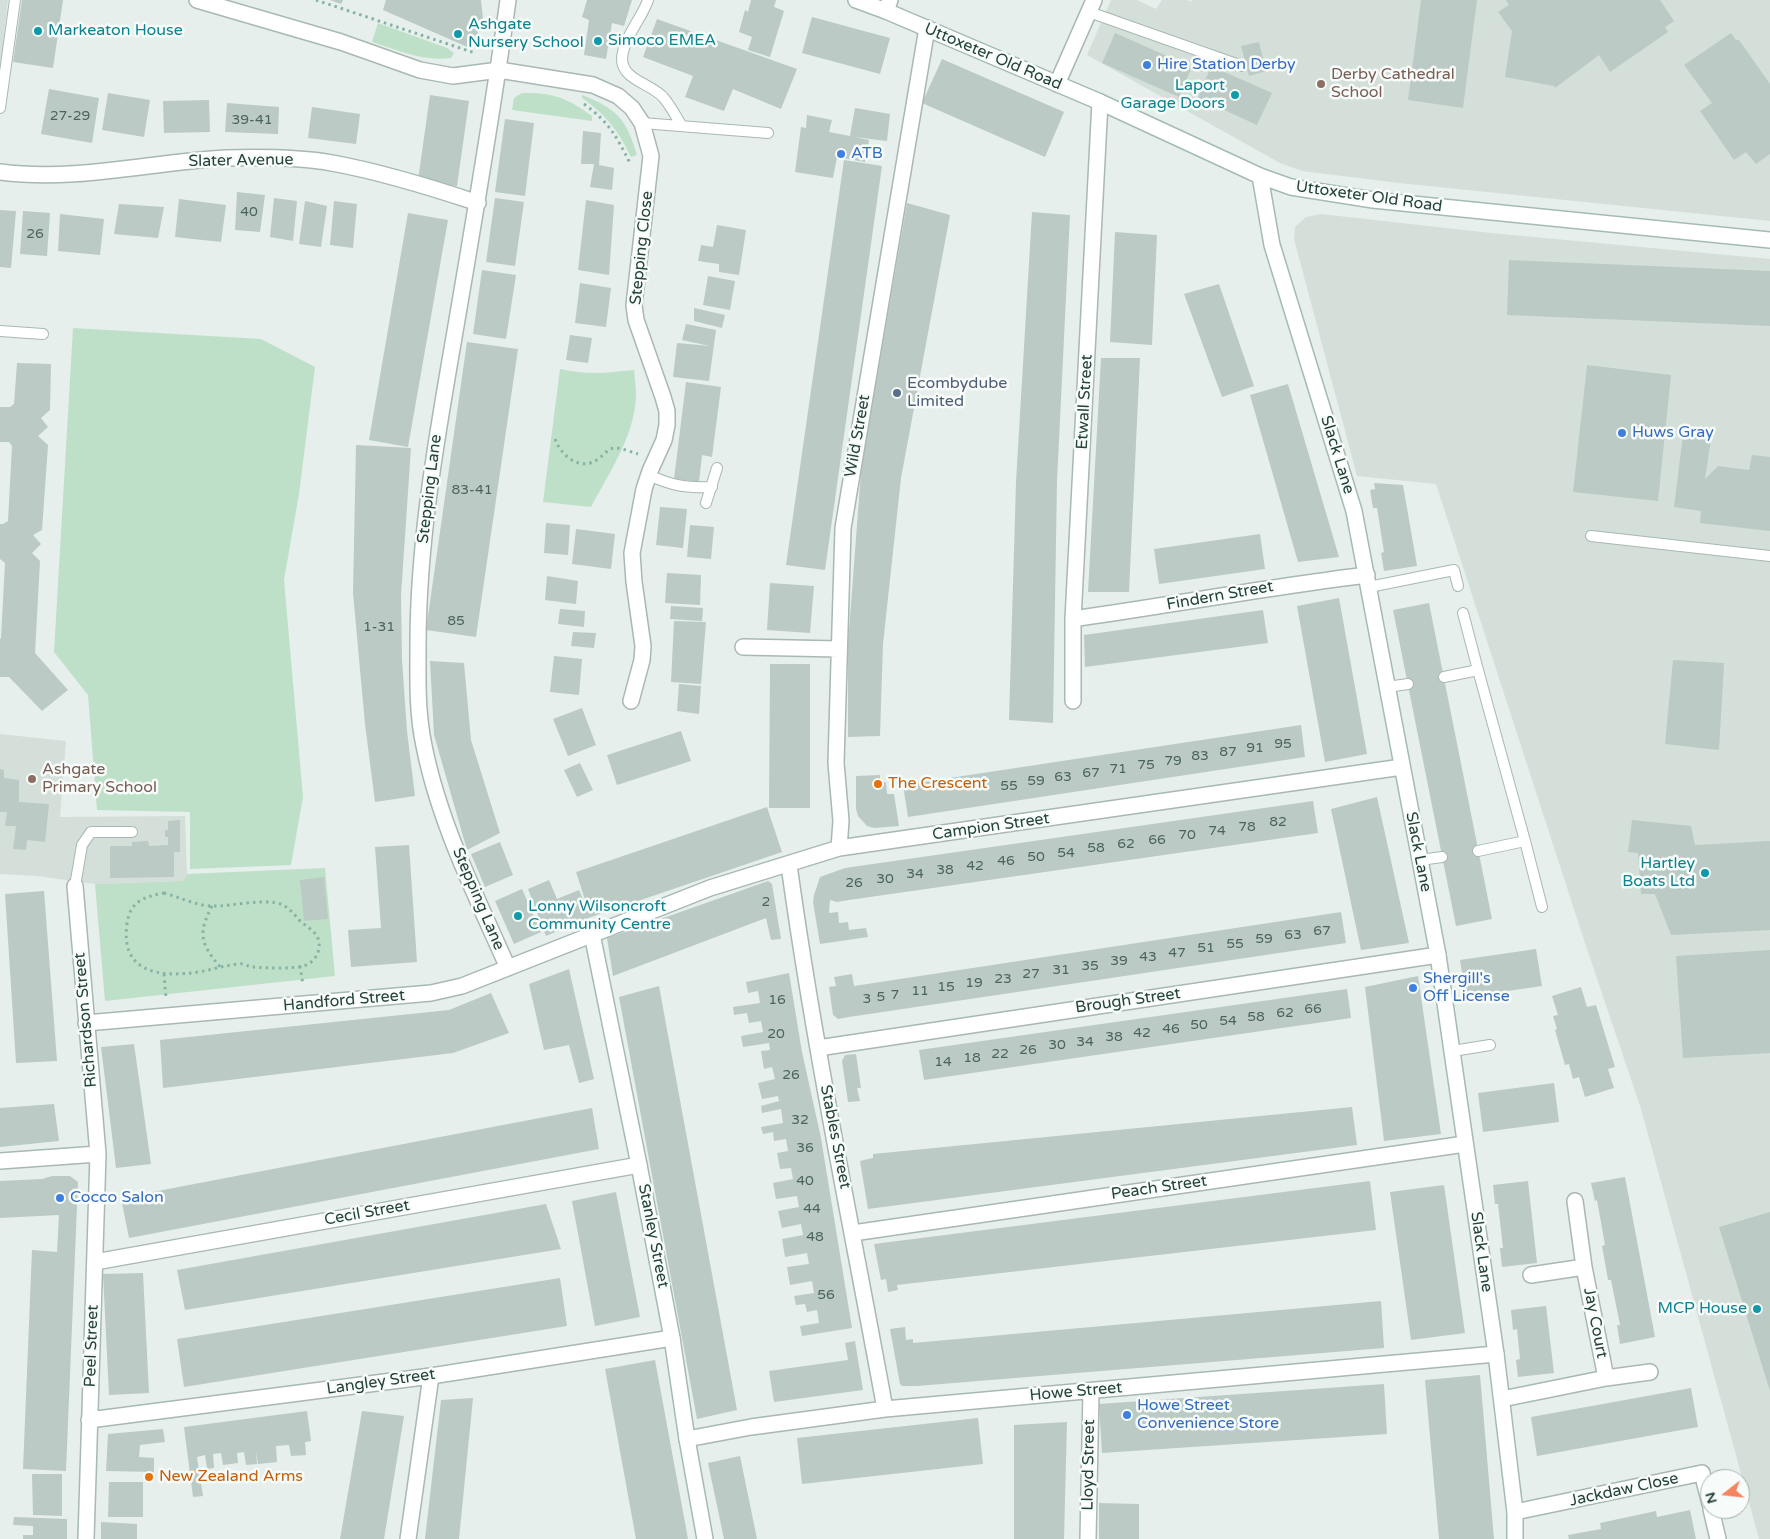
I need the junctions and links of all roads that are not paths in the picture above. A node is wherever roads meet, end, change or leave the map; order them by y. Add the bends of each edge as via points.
1 (14, 0) edge
2 (197, 0) edge
3 (508, 0) edge
4 (648, 0) edge
5 (856, 0) edge
6 (888, 5) edge
7 (1091, 6) edge
8 (927, 28) junction
9 (499, 65) junction
10 (1242, 66) dead end
11 (1057, 84) junction
12 (1100, 102) junction
13 (0, 108) edge
14 (642, 123) junction
15 (682, 126) junction
16 (768, 133) dead end
17 (0, 172) edge
18 (1260, 176) junction
19 (478, 203) junction
20 (1770, 240) edge
21 (0, 331) edge
22 (43, 334) dead end
23 (717, 468) dead end
24 (649, 475) junction
25 (712, 487) junction
26 (706, 503) dead end
27 (1591, 536) dead end
28 (1770, 556) edge
29 (1368, 581) junction
30 (1458, 586) dead end
31 (1463, 613) dead end
32 (1073, 619) junction
33 (743, 647) dead end
34 (839, 649) junction
35 (1478, 670) junction
36 (1444, 677) dead end
37 (1408, 684) dead end
38 (1387, 687) junction
39 (631, 701) dead end
40 (1073, 701) dead end
41 (1402, 767) junction
42 (132, 832) dead end
43 (1525, 841) junction
44 (839, 848) junction
45 (1478, 851) dead end
46 (1442, 857) dead end
47 (1420, 860) junction
48 (789, 865) junction
49 (74, 886) joint
50 (1542, 906) dead end
51 (592, 934) junction
52 (1438, 955) junction
53 (508, 968) junction
54 (86, 1023) junction
55 (1490, 1045) dead end
56 (818, 1048) junction
57 (1452, 1051) junction
58 (1465, 1144) junction
59 (98, 1154) junction
60 (0, 1161) edge
61 (639, 1164) junction
62 (1575, 1201) dead end
63 (853, 1233) junction
64 (95, 1262) junction
65 (1584, 1267) junction
66 (1532, 1275) dead end
67 (672, 1338) junction
68 (1496, 1354) junction
69 (1650, 1372) dead end
70 (431, 1376) junction
71 (1606, 1378) junction
72 (1091, 1390) junction
73 (1502, 1399) junction
74 (885, 1409) junction
75 (89, 1420) junction
76 (687, 1439) junction
77 (1700, 1473) edge
78 (1515, 1512) junction
79 (1713, 1519) edge
80 (86, 1539) edge
81 (408, 1539) edge
82 (705, 1539) edge
83 (1088, 1539) edge
84 (1515, 1539) edge
85 (1718, 1539) edge

1 - 13 lane
2 - 9 street, Stepping Close via 341,42 420,70 453,76
3 - 9 street, Stepping Lane
4 - 15 lane via 623,52 624,70 662,96
5 - 6 street, Uttoxeter Old Road
6 - 8 street, Uttoxeter Old Road
7 - 10 lane
7 - 11 street
8 - 11 street, Uttoxeter Old Road
8 - 34 street, Wild Street via 843,528
9 - 14 street, Stepping Close via 593,85 618,96
9 - 19 street, Stepping Lane
11 - 12 street, Uttoxeter Old Road
12 - 18 street, Uttoxeter Old Road
12 - 32 street, Etwall Street
14 - 15 lane
14 - 24 street, Stepping Close via 651,156 634,305 636,320 667,411 664,440
15 - 16 lane
17 - 19 street, Slater Avenue via 18,175 75,174 186,161 269,158 331,162 402,178
18 - 20 street, Uttoxeter Old Road via 1304,190 1373,200
18 - 29 street, Slack Lane via 1272,244 1354,512
19 - 53 street, Stepping Lane via 438,429 421,558 419,712 426,751 454,844
21 - 22 lane
23 - 25 lane
24 - 25 lane via 687,488
24 - 39 street, Stepping Close via 632,553 642,660
25 - 26 lane
27 - 28 lane
29 - 30 lane via 1454,570
29 - 32 street, Findern Street via 1288,584
29 - 38 street, Slack Lane
31 - 35 lane
32 - 40 street, Etwall Street
33 - 34 street
34 - 44 street, Wild Street via 836,763 841,821
35 - 36 lane
35 - 43 lane
37 - 38 lane
38 - 41 street, Slack Lane
41 - 44 street, Campion Street
41 - 47 street, Slack Lane
42 - 49 lane via 91,832 82,845
43 - 45 lane
43 - 50 lane
44 - 48 street, Campion Street
46 - 47 lane
47 - 52 street, Slack Lane
48 - 51 street, Campion Street via 710,888
48 - 56 street, Stables Street
49 - 54 street, Richardson Street
51 - 53 street, Handford Street
51 - 61 street, Stanley Street
52 - 56 street, Brough Street
52 - 57 street, Slack Lane
53 - 54 street, Handford Street via 462,986 432,993
54 - 59 street, Richardson Street
55 - 57 lane
56 - 63 street, Stables Street
57 - 58 street, Slack Lane
58 - 63 street, Peach Street
58 - 68 street, Slack Lane
59 - 60 street
59 - 64 street, Peel Street
61 - 64 street, Cecil Street
61 - 67 street, Stanley Street
62 - 65 street, Jay Court
63 - 74 street, Stables Street
64 - 75 street, Peel Street
65 - 66 street, Jay Court
65 - 71 street, Jay Court
67 - 70 street, Langley Street
67 - 76 street, Stanley Street
68 - 72 street, Howe Street
68 - 73 street, Slack Lane
69 - 71 street, Jay Court
70 - 75 street, Langley Street
70 - 81 street
71 - 73 street, Jay Court
72 - 74 street, Howe Street
72 - 83 street, Lloyd Street
73 - 78 street, Slack Lane
74 - 76 street, Howe Street
75 - 80 street, Peel Street
76 - 82 street, Stanley Street
77 - 78 street, Jackdaw Close
78 - 84 street, Slack Lane
79 - 85 street

